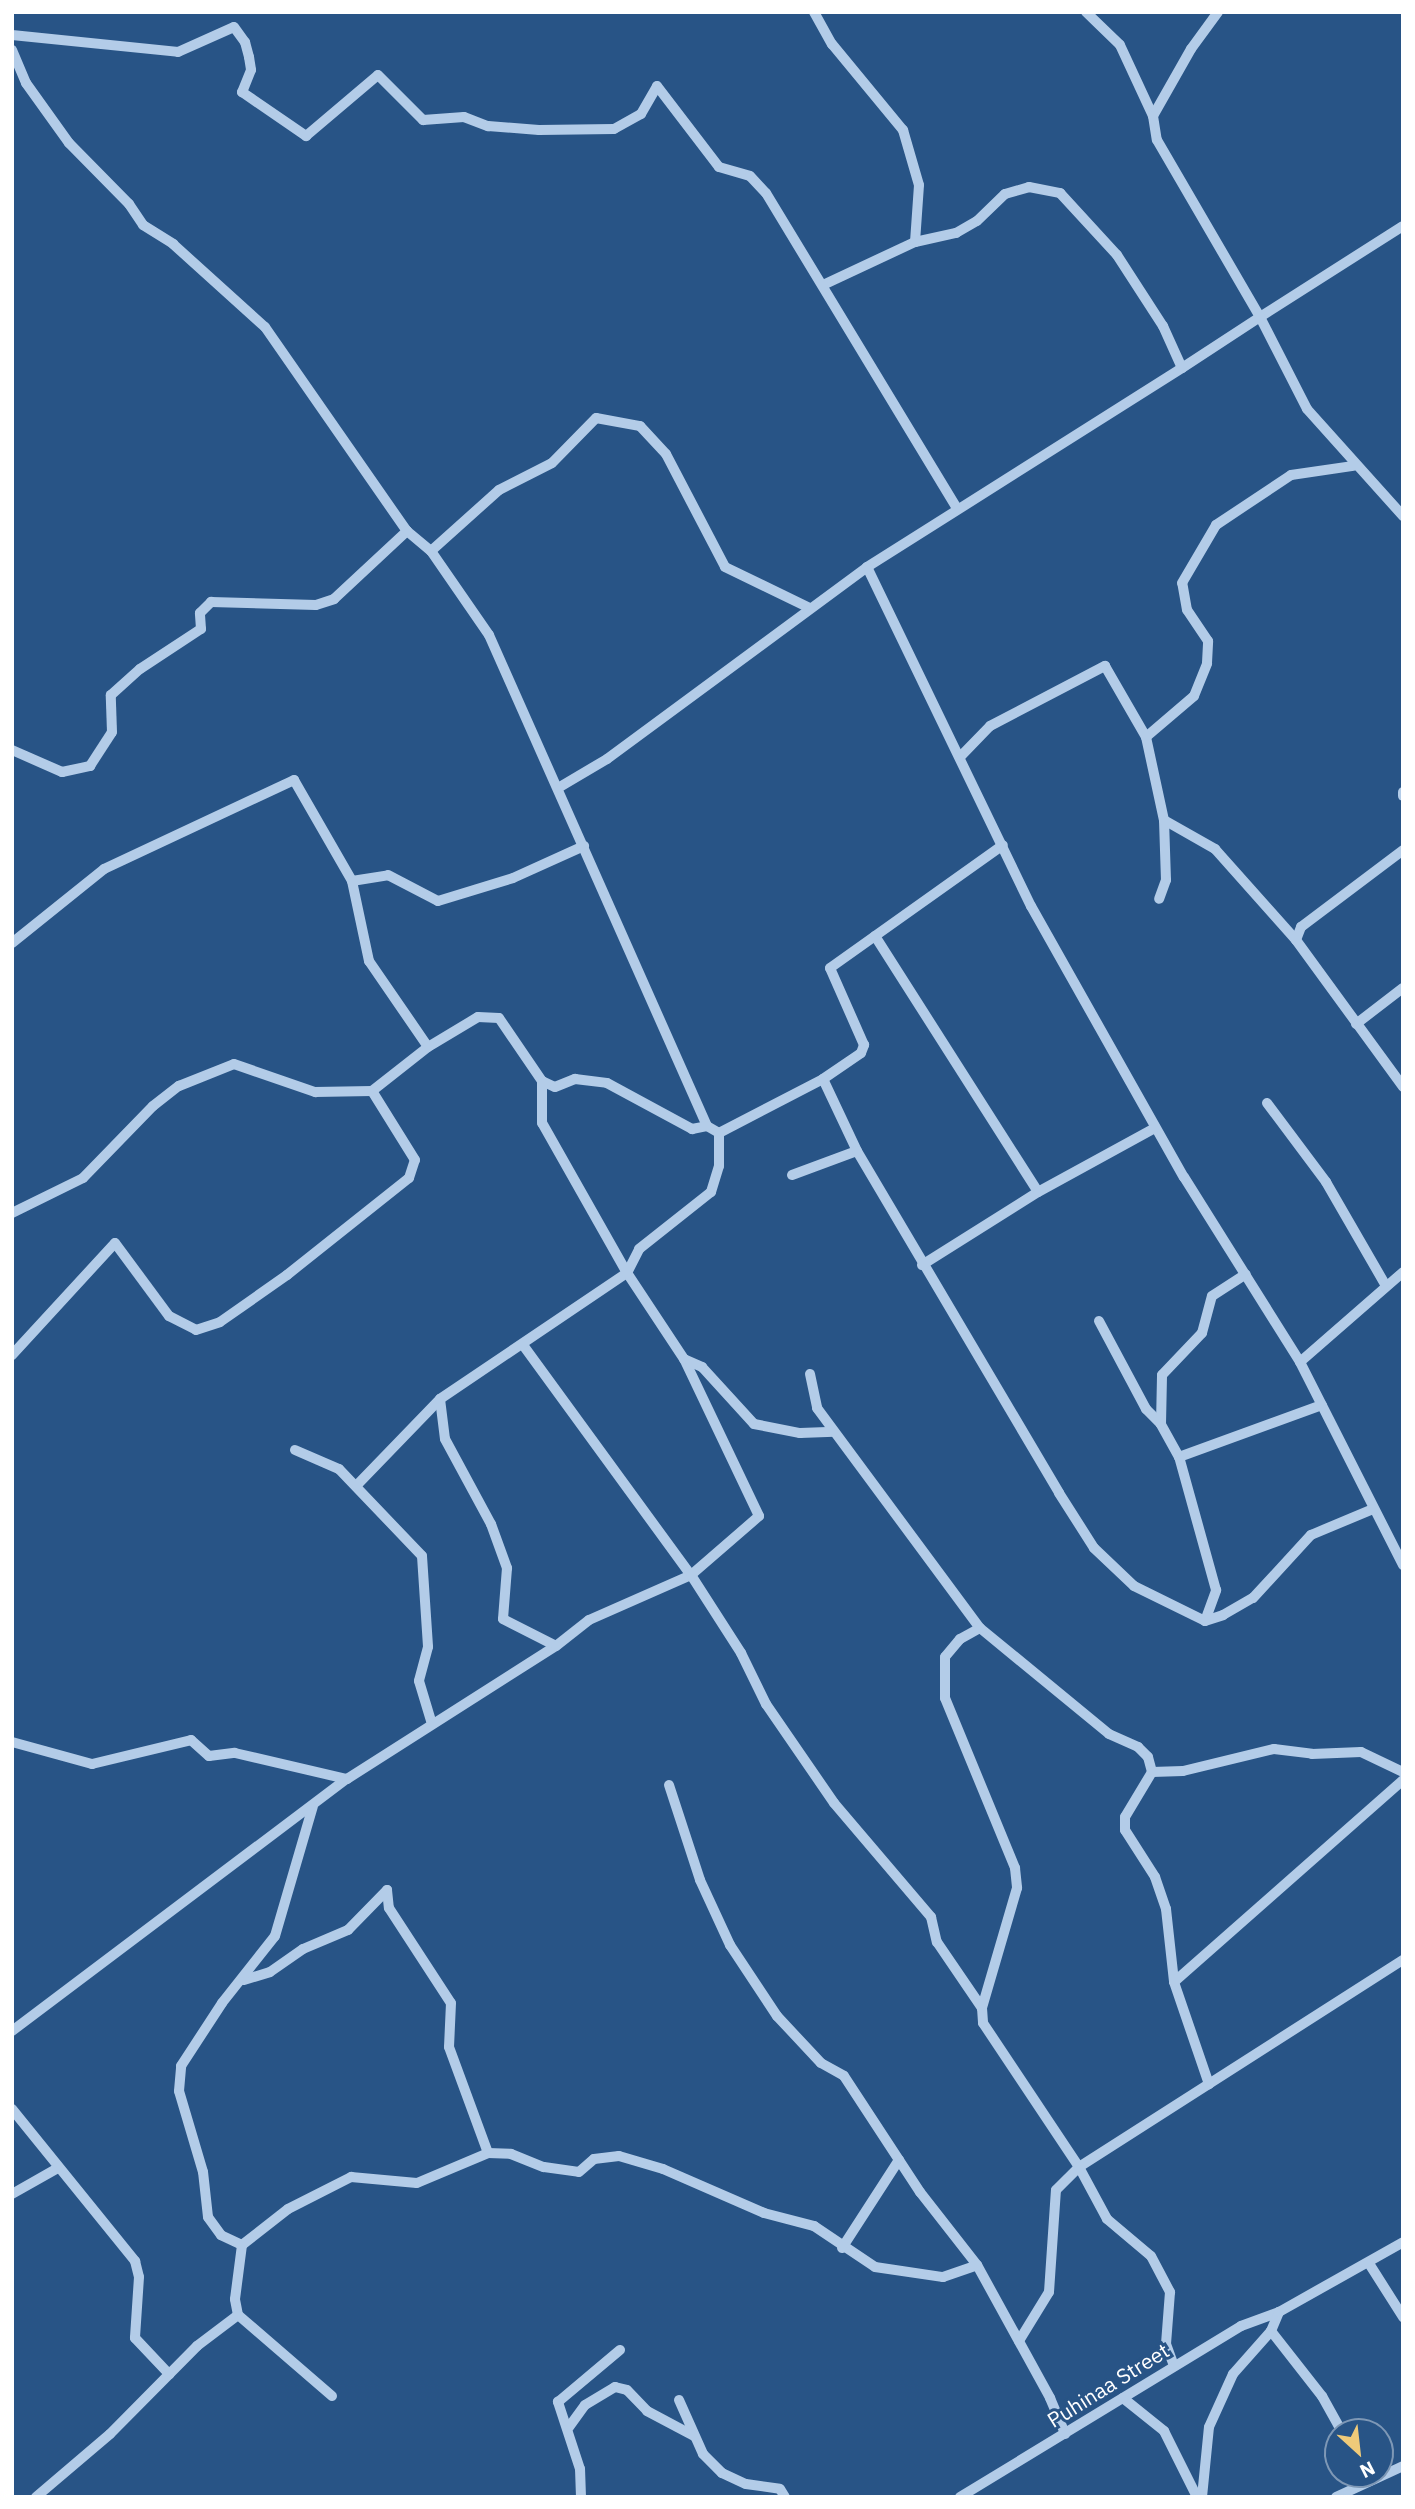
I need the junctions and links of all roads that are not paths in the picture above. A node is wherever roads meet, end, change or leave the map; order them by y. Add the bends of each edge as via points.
1 (814, 12) edge
2 (1086, 12) edge
3 (1219, 12) edge
4 (12, 36) edge
5 (12, 50) edge
6 (1153, 116) junction
7 (1403, 226) edge
8 (915, 242) junction
9 (823, 285) junction
10 (1260, 317) junction
11 (1182, 368) junction
12 (1353, 466) junction
13 (957, 509) junction
14 (1403, 516) edge
15 (407, 531) junction
16 (431, 551) junction
17 (867, 566) junction
18 (810, 608) junction
19 (1146, 737) junction
20 (12, 750) edge
21 (960, 757) junction
22 (558, 788) junction
23 (1164, 820) junction
24 (1003, 845) junction
25 (584, 846) junction
26 (1403, 850) edge
27 (352, 881) junction
28 (1159, 899) dead end
29 (875, 936) junction
30 (1296, 940) junction
31 (12, 943) edge
32 (1403, 988) edge
33 (1356, 1024) junction
34 (428, 1047) junction
35 (823, 1079) junction
36 (542, 1081) junction
37 (1403, 1087) edge
38 (372, 1091) junction
39 (1267, 1103) dead end
40 (707, 1126) junction
41 (1155, 1128) junction
42 (719, 1133) junction
43 (857, 1151) junction
44 (792, 1175) dead end
45 (1038, 1192) junction
46 (12, 1213) edge
47 (922, 1265) junction
48 (1403, 1272) edge
49 (627, 1273) junction
50 (1247, 1274) junction
51 (1385, 1286) junction
52 (1099, 1321) dead end
53 (523, 1345) junction
54 (12, 1355) edge
55 (684, 1359) junction
56 (1300, 1362) junction
57 (810, 1374) dead end
58 (440, 1399) junction
59 (1322, 1405) junction
60 (1161, 1424) junction
61 (834, 1432) junction
62 (295, 1450) dead end
63 (1178, 1457) junction
64 (357, 1485) junction
65 (1373, 1509) junction
66 (1403, 1565) edge
67 (691, 1575) junction
68 (1205, 1621) junction
69 (980, 1628) junction
70 (556, 1646) junction
71 (432, 1724) junction
72 (12, 1742) edge
73 (1152, 1772) junction
74 (1403, 1772) edge
75 (347, 1779) junction
76 (1403, 1780) edge
77 (669, 1785) dead end
78 (313, 1806) junction
79 (1403, 1960) edge
80 (244, 1980) junction
81 (1174, 1982) junction
82 (982, 2008) junction
83 (12, 2031) edge
84 (1209, 2084) junction
85 (12, 2109) edge
86 (488, 2153) junction
87 (899, 2160) junction
88 (1079, 2167) junction
89 (56, 2169) junction
90 (12, 2194) edge
91 (1403, 2242) edge
92 (242, 2245) junction
93 (842, 2248) junction
94 (1370, 2264) junction
95 (977, 2265) junction
96 (1279, 2312) junction
97 (238, 2315) junction
98 (1403, 2317) edge
99 (1271, 2332) junction
100 (1019, 2341) junction
101 (620, 2350) dead end
102 (1174, 2366) junction
103 (169, 2374) junction
104 (332, 2396) dead end
105 (1123, 2398) junction
106 (679, 2400) dead end
107 (1334, 2418) edge
108 (569, 2427) junction
109 (1065, 2434) junction
110 (694, 2436) junction
111 (36, 2497) edge
112 (581, 2497) edge
113 (785, 2497) edge
114 (960, 2497) edge
115 (1200, 2497) edge

1 - 8 street via 832,44 903,130 919,185
2 - 6 street via 1120,45
3 - 6 street via 1191,48
4 - 9 street via 178,52 234,27 250,57 251,70 242,92 306,136 378,75 423,120 464,117 488,126 539,130 614,129 641,114 657,86 719,167 750,176 766,193
5 - 15 street via 26,82 68,143 129,204 143,225 173,244 265,327
6 - 10 street via 1157,140
7 - 10 street
8 - 9 street
8 - 11 street via 956,233 1005,194 1029,187 1060,193 1117,255 1163,326
9 - 13 street
10 - 11 street
10 - 12 street via 1307,409
11 - 13 street
12 - 14 street
12 - 19 street via 1291,475 1216,525 1182,583 1187,610 1208,641 1207,663 1195,696
13 - 17 street
15 - 16 street
15 - 20 street via 334,599 316,606 211,601 200,613 201,629 140,669 111,695 112,732 90,766 62,772
16 - 18 street via 499,490 552,463 596,418 640,426 666,454 725,567
16 - 22 street via 489,635
17 - 18 street
17 - 21 street
18 - 22 street via 607,759
19 - 21 street via 1105,666 990,726
19 - 23 street
21 - 24 street
22 - 25 street
23 - 28 street via 1166,880
23 - 30 street via 1215,849
24 - 29 street
24 - 41 street via 1031,906
25 - 27 street via 513,878 438,901 388,876
25 - 40 street
26 - 30 street via 1301,927
27 - 31 street via 294,780 104,869
27 - 34 street via 369,961
29 - 35 street via 830,968 864,1045 861,1053
29 - 45 street
30 - 33 street
32 - 33 street
33 - 37 street
34 - 36 street via 478,1017 499,1018
34 - 38 street
35 - 42 street
35 - 43 street
36 - 40 street via 555,1087 575,1079 607,1083 692,1129
36 - 49 street via 542,1123
38 - 46 street via 315,1092 234,1064 179,1086 153,1106 83,1178
38 - 54 street via 415,1160 409,1178 288,1275 220,1322 195,1330 169,1316 115,1243
39 - 51 street via 1326,1182
40 - 42 street
41 - 45 street
41 - 50 street
42 - 49 street via 719,1166 710,1192 639,1249
43 - 44 street
43 - 47 street
45 - 47 street
47 - 68 street via 1094,1548 1134,1586
48 - 51 street
49 - 53 street
49 - 55 street
50 - 56 street
50 - 60 street via 1212,1296 1202,1333 1162,1375
51 - 56 street
52 - 60 street via 1146,1409
53 - 58 street
53 - 67 street
55 - 61 street via 702,1367 754,1424 800,1433
55 - 67 street via 759,1516
56 - 59 street
57 - 61 street via 817,1408
58 - 64 street
58 - 70 street via 445,1438 491,1524 507,1568 503,1619
59 - 63 street
59 - 65 street
60 - 63 street
61 - 69 street
62 - 64 street via 339,1469
63 - 68 street via 1216,1590
64 - 71 street via 422,1556 428,1647 419,1681
65 - 66 street
65 - 68 street via 1311,1535 1253,1598
67 - 70 street via 589,1620
67 - 82 street via 741,1653 766,1704 834,1802 926,1909 937,1942
69 - 73 street via 1109,1734 1138,1747 1148,1757
69 - 82 street via 960,1639 944,1657 945,1698 1015,1868 1017,1888
70 - 71 street
71 - 75 street
72 - 75 street via 92,1764 191,1740 209,1756 235,1753
73 - 74 street via 1182,1770 1274,1749 1312,1754 1361,1752
73 - 81 street via 1125,1816 1125,1830 1155,1877 1166,1909
75 - 78 street
76 - 81 street
77 - 87 street via 700,1880 730,1945 777,2016 821,2063 844,2076
78 - 80 street via 275,1936
78 - 83 street
79 - 84 street
80 - 86 street via 270,1972 303,1949 348,1930 387,1891 389,1908 452,2003 449,2047
80 - 92 street via 222,2003 181,2066 179,2091 203,2172 208,2217 221,2235
81 - 84 street
82 - 88 street via 984,2023
84 - 88 street
85 - 89 street
86 - 92 street via 417,2183 351,2177 288,2208
86 - 93 street via 511,2154 544,2167 579,2172 594,2159 619,2156 663,2169 764,2213 814,2226
87 - 93 street
87 - 95 street
88 - 100 street via 1056,2190 1049,2292
88 - 102 street via 1107,2219 1151,2256 1170,2292 1166,2344
89 - 90 street
89 - 103 street via 135,2260 139,2277 135,2338
91 - 94 street, Puhinaa Street
92 - 97 street via 235,2299
93 - 95 street via 875,2267 943,2277
94 - 96 street, Puhinaa Street
94 - 98 street
95 - 100 street
96 - 99 street
96 - 102 street, Puhinaa Street via 1241,2326
97 - 103 street
97 - 104 street
99 - 107 street
99 - 115 street via 1233,2374 1209,2427
100 - 109 street
101 - 108 street via 558,2402
102 - 105 street, Puhinaa Street
103 - 111 street via 110,2434
105 - 109 street, Puhinaa Street
105 - 115 street via 1164,2431
106 - 110 street
108 - 110 street via 585,2405 615,2387 627,2390 647,2411
108 - 112 street via 580,2469
109 - 114 street, Puhinaa Street
110 - 113 street via 722,2473 746,2484 780,2489

